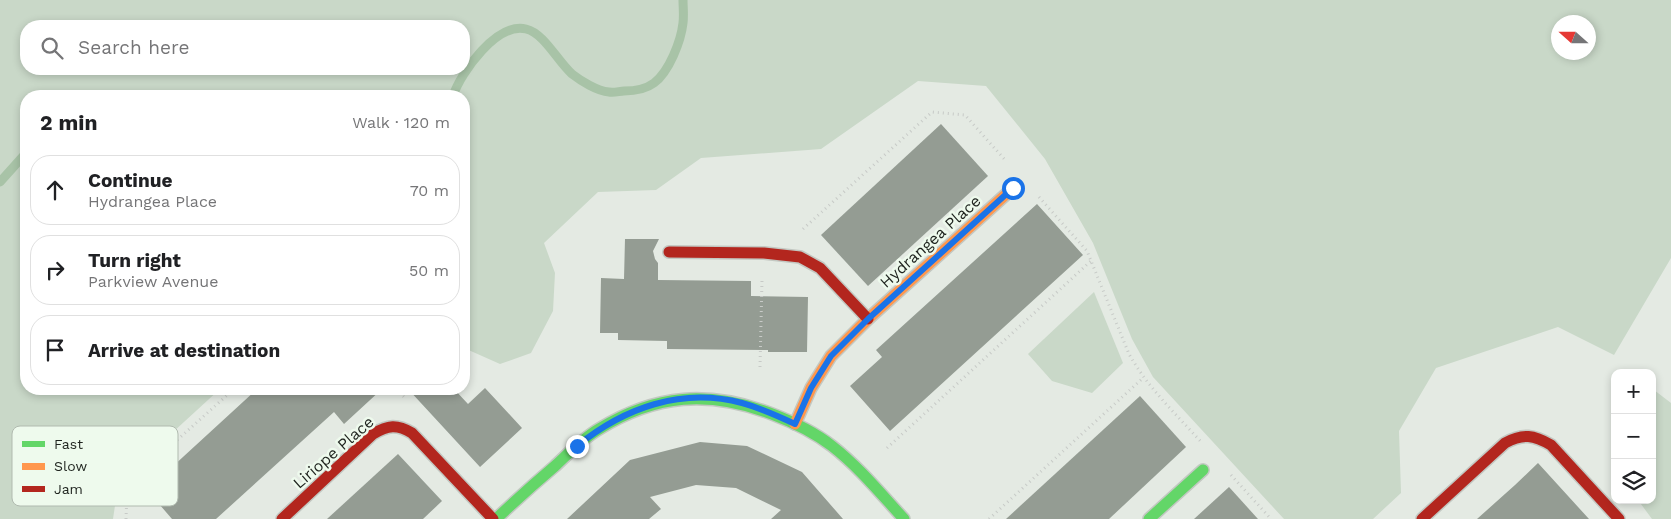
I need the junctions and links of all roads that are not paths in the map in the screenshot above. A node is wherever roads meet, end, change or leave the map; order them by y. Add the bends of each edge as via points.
1 (1013, 188) dead end
2 (669, 252) dead end
3 (868, 319) junction
4 (795, 424) junction
5 (1203, 470) dead end
6 (902, 518) edge
7 (282, 519) edge
8 (494, 519) edge
9 (1149, 519) edge
10 (1422, 519) edge
11 (1619, 519) edge

1 - 3 street, Hydrangea Place
2 - 3 street via 764,253 800,257 820,268
3 - 4 street, Hydrangea Place via 831,356
4 - 6 street via 815,434 845,457
4 - 8 street via 759,408 723,399 677,399 648,406 597,430
5 - 9 street
7 - 8 street, Liriope Place via 374,434 393,424 412,433
10 - 11 street via 1505,443 1515,436 1527,434 1551,445

